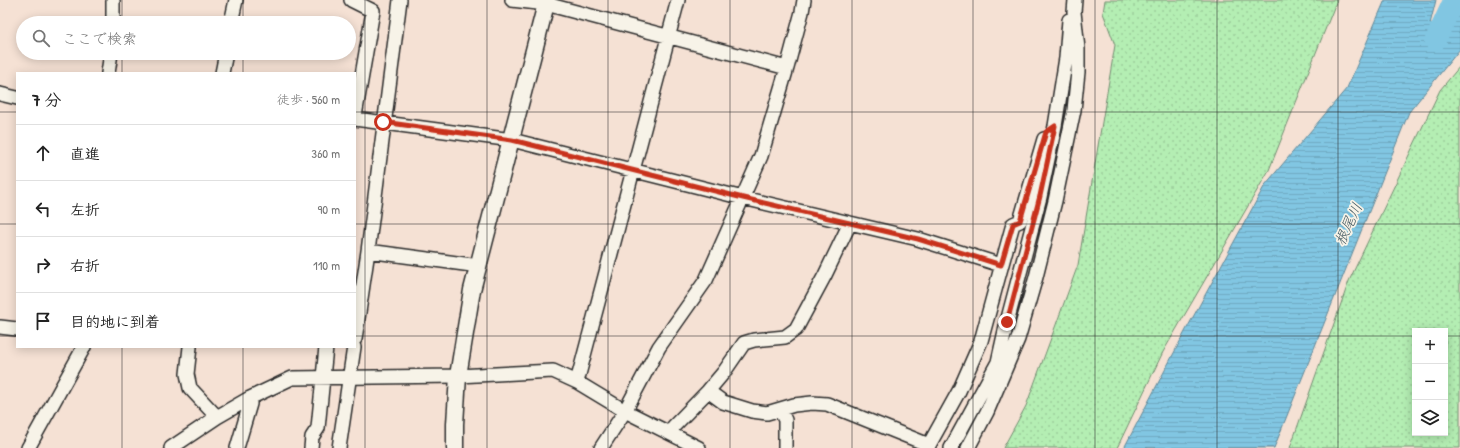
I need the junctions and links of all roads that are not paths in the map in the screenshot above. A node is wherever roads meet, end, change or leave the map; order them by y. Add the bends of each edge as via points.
1 (113, 0) edge
2 (236, 0) edge
3 (351, 0) edge
4 (400, 0) edge
5 (512, 0) edge
6 (678, 0) edge
7 (804, 0) edge
8 (546, 2) edge
9 (1074, 6) edge
10 (113, 16) edge
11 (233, 16) edge
12 (668, 37) junction
13 (109, 60) edge
14 (225, 60) edge
15 (787, 68) junction
16 (108, 72) edge
17 (222, 72) edge
18 (0, 94) edge
19 (16, 98) edge
20 (356, 111) edge
21 (356, 117) edge
22 (383, 122) junction
23 (1055, 126) junction
24 (512, 140) junction
25 (633, 171) junction
26 (743, 198) junction
27 (850, 223) junction
28 (368, 251) junction
29 (1001, 265) junction
30 (479, 266) junction
31 (0, 327) edge
32 (16, 329) edge
33 (356, 332) edge
34 (83, 348) edge
35 (190, 348) edge
36 (326, 348) edge
37 (354, 348) edge
38 (458, 376) junction
39 (324, 377) junction
40 (350, 377) junction
41 (577, 382) junction
42 (708, 391) junction
43 (250, 398) junction
44 (780, 410) junction
45 (625, 411) junction
46 (217, 417) junction
47 (670, 433) junction
48 (928, 446) edge
49 (28, 448) edge
50 (171, 448) edge
51 (237, 448) edge
52 (311, 448) edge
53 (340, 448) edge
54 (455, 448) edge
55 (601, 448) edge
56 (700, 448) edge
57 (785, 448) edge
58 (951, 448) edge
59 (968, 448) edge

1 - 10 street
2 - 11 street
3 - 20 street via 373,10
4 - 22 street
5 - 8 street
6 - 12 street
7 - 15 street
8 - 12 street
8 - 24 street
9 - 23 street via 1069,18 1066,58
9 - 59 street via 1078,72 1074,110 1055,202 1018,339 987,412
12 - 15 street
12 - 25 street
13 - 16 street
14 - 17 street
15 - 26 street via 761,156
18 - 19 street
21 - 22 street
22 - 24 street
22 - 28 street
23 - 29 street via 1046,132 1020,221 1013,224
23 - 58 street via 998,362
24 - 25 street
24 - 30 street
25 - 26 street
25 - 41 street
26 - 27 street
26 - 45 street via 706,280 659,347
27 - 29 street via 918,239
27 - 42 street via 796,329 785,337 744,343
28 - 30 street
28 - 33 street
29 - 48 street via 981,341 959,391
30 - 38 street via 471,297
31 - 32 street
34 - 49 street
35 - 46 street via 187,374 190,388
36 - 39 street
37 - 40 street
38 - 40 street
38 - 41 street via 554,371
38 - 54 street
39 - 40 street
39 - 43 street via 292,378
39 - 52 street via 318,428 312,437
40 - 53 street
41 - 45 street
42 - 44 street via 723,402 752,411 767,413
42 - 47 street
43 - 46 street
43 - 51 street
44 - 48 street via 794,405 827,404
44 - 57 street via 785,420
45 - 47 street
45 - 55 street
46 - 50 street
47 - 56 street

